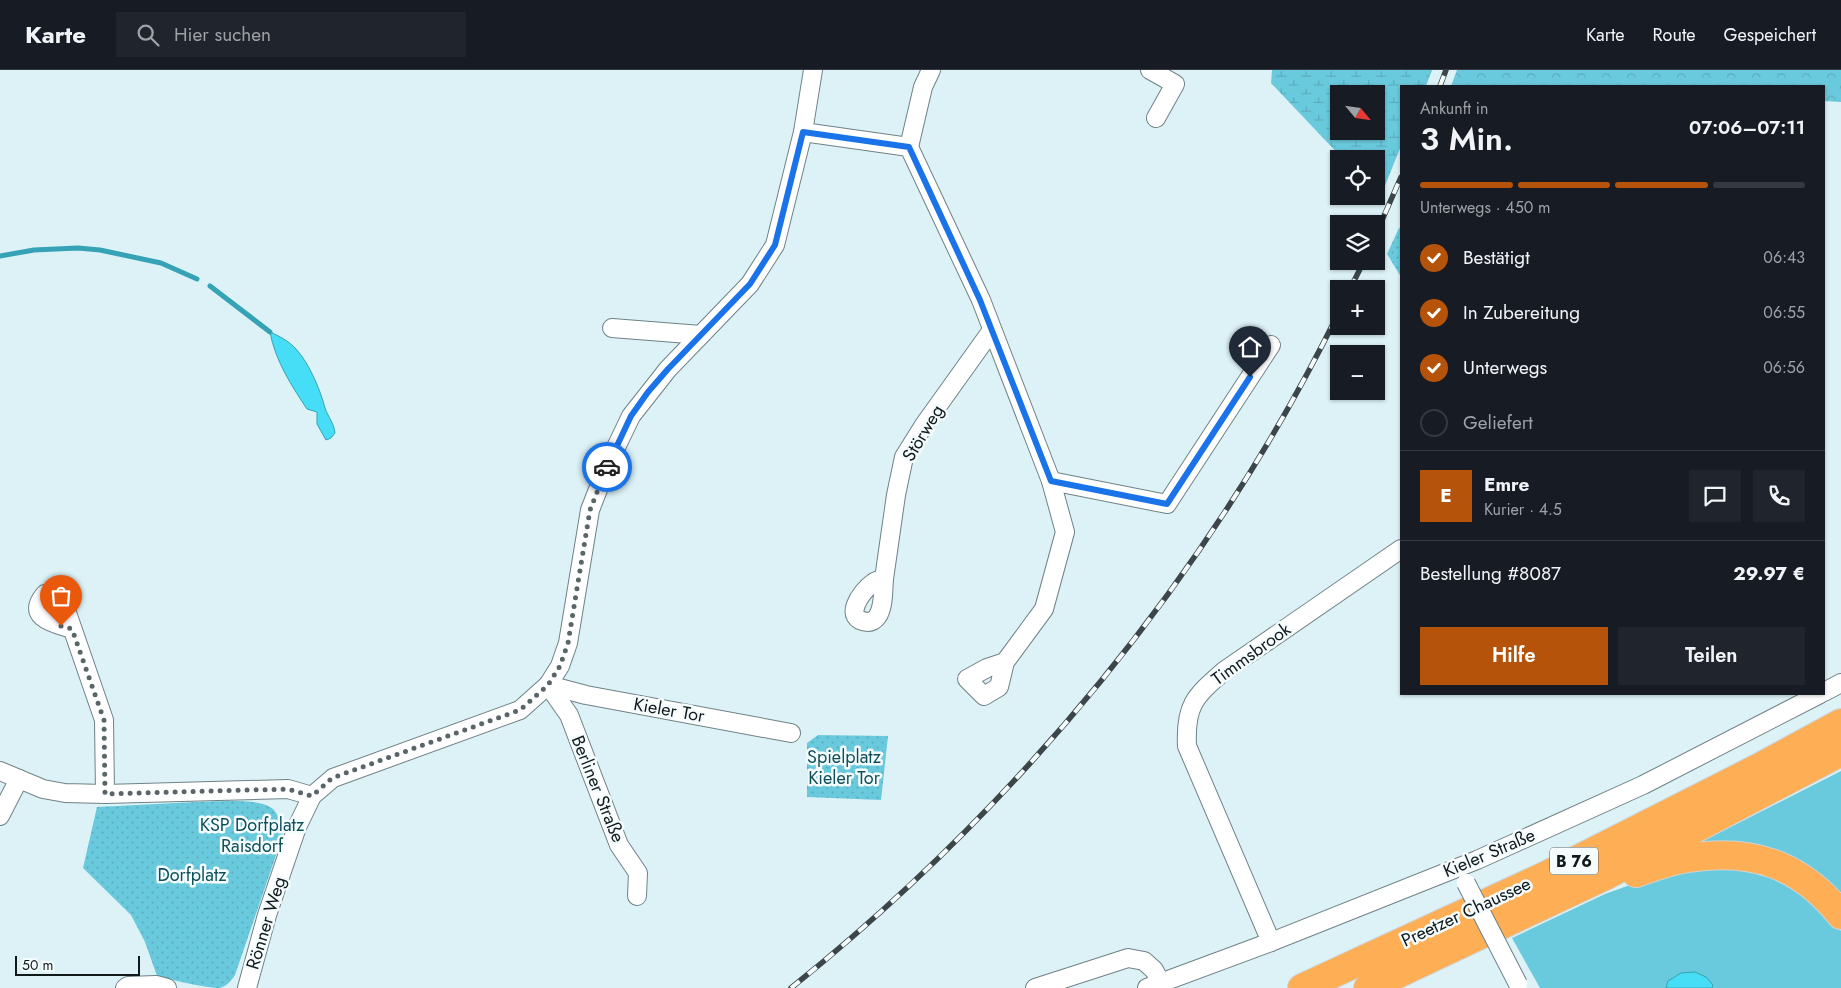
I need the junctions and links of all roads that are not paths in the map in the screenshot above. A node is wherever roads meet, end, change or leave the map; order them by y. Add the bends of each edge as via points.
1 (813, 70) edge
2 (931, 70) edge
3 (1150, 70) edge
4 (1156, 118) dead end
5 (803, 132) junction
6 (909, 147) junction
7 (612, 328) dead end
8 (992, 330) junction
9 (701, 335) junction
10 (1270, 345) dead end
11 (1051, 481) junction
12 (1400, 550) edge
13 (884, 579) dead end
14 (72, 629) dead end
15 (1005, 662) dead end
16 (1841, 683) edge
17 (548, 685) junction
18 (1825, 691) edge
19 (1818, 695) edge
20 (1841, 723) edge
21 (791, 733) dead end
22 (1841, 752) edge
23 (0, 771) edge
24 (19, 779) junction
25 (105, 794) junction
26 (312, 796) junction
27 (0, 816) edge
28 (1457, 868) junction
29 (1605, 876) junction
30 (637, 896) dead end
31 (1841, 915) edge
32 (1272, 942) junction
33 (1154, 985) edge
34 (1519, 986) edge
35 (124, 988) edge
36 (167, 988) edge
37 (246, 988) edge
38 (1035, 988) edge
39 (1302, 988) edge
40 (1368, 988) edge

1 - 5 street, Rönner Weg
2 - 6 street via 923,88
3 - 4 street via 1175,84
5 - 6 street
5 - 9 street, Rönner Weg via 775,245 750,284
6 - 8 street
7 - 9 street
8 - 11 street
8 - 13 street, Störweg via 904,457
9 - 17 street, Rönner Weg via 648,392 631,416 608,464 590,510 568,643 560,666
10 - 11 street via 1167,504
11 - 15 street via 1065,532 1044,609
12 - 32 street, Timmsbrook via 1224,671 1193,703 1186,724 1187,746
14 - 25 street via 104,720
16 - 18 street
17 - 21 street, Kieler Tor
17 - 26 street, Rönner Weg via 520,710 332,778
17 - 30 street, Berliner Straße via 569,715 618,845 638,873
19 - 28 street, Kieler Straße via 1644,785
20 - 39 highway, Preetzer Chaussee / B 76 via 1549,874
22 - 29 highway, Preetzer Chaussee / B 76
23 - 24 street
24 - 25 street via 43,790
24 - 27 street
25 - 26 street via 288,789
26 - 37 street, Rönner Weg via 296,827
28 - 32 street, Kieler Straße
28 - 34 street, bridge
29 - 31 highway, B 76 via 1627,875 1686,858 1722,854 1764,859 1799,875 1826,896
29 - 40 highway, Preetzer Chaussee / B 76
32 - 33 street, Kieler Straße
33 - 38 street via 1154,970 1144,961 1128,958
35 - 36 street

